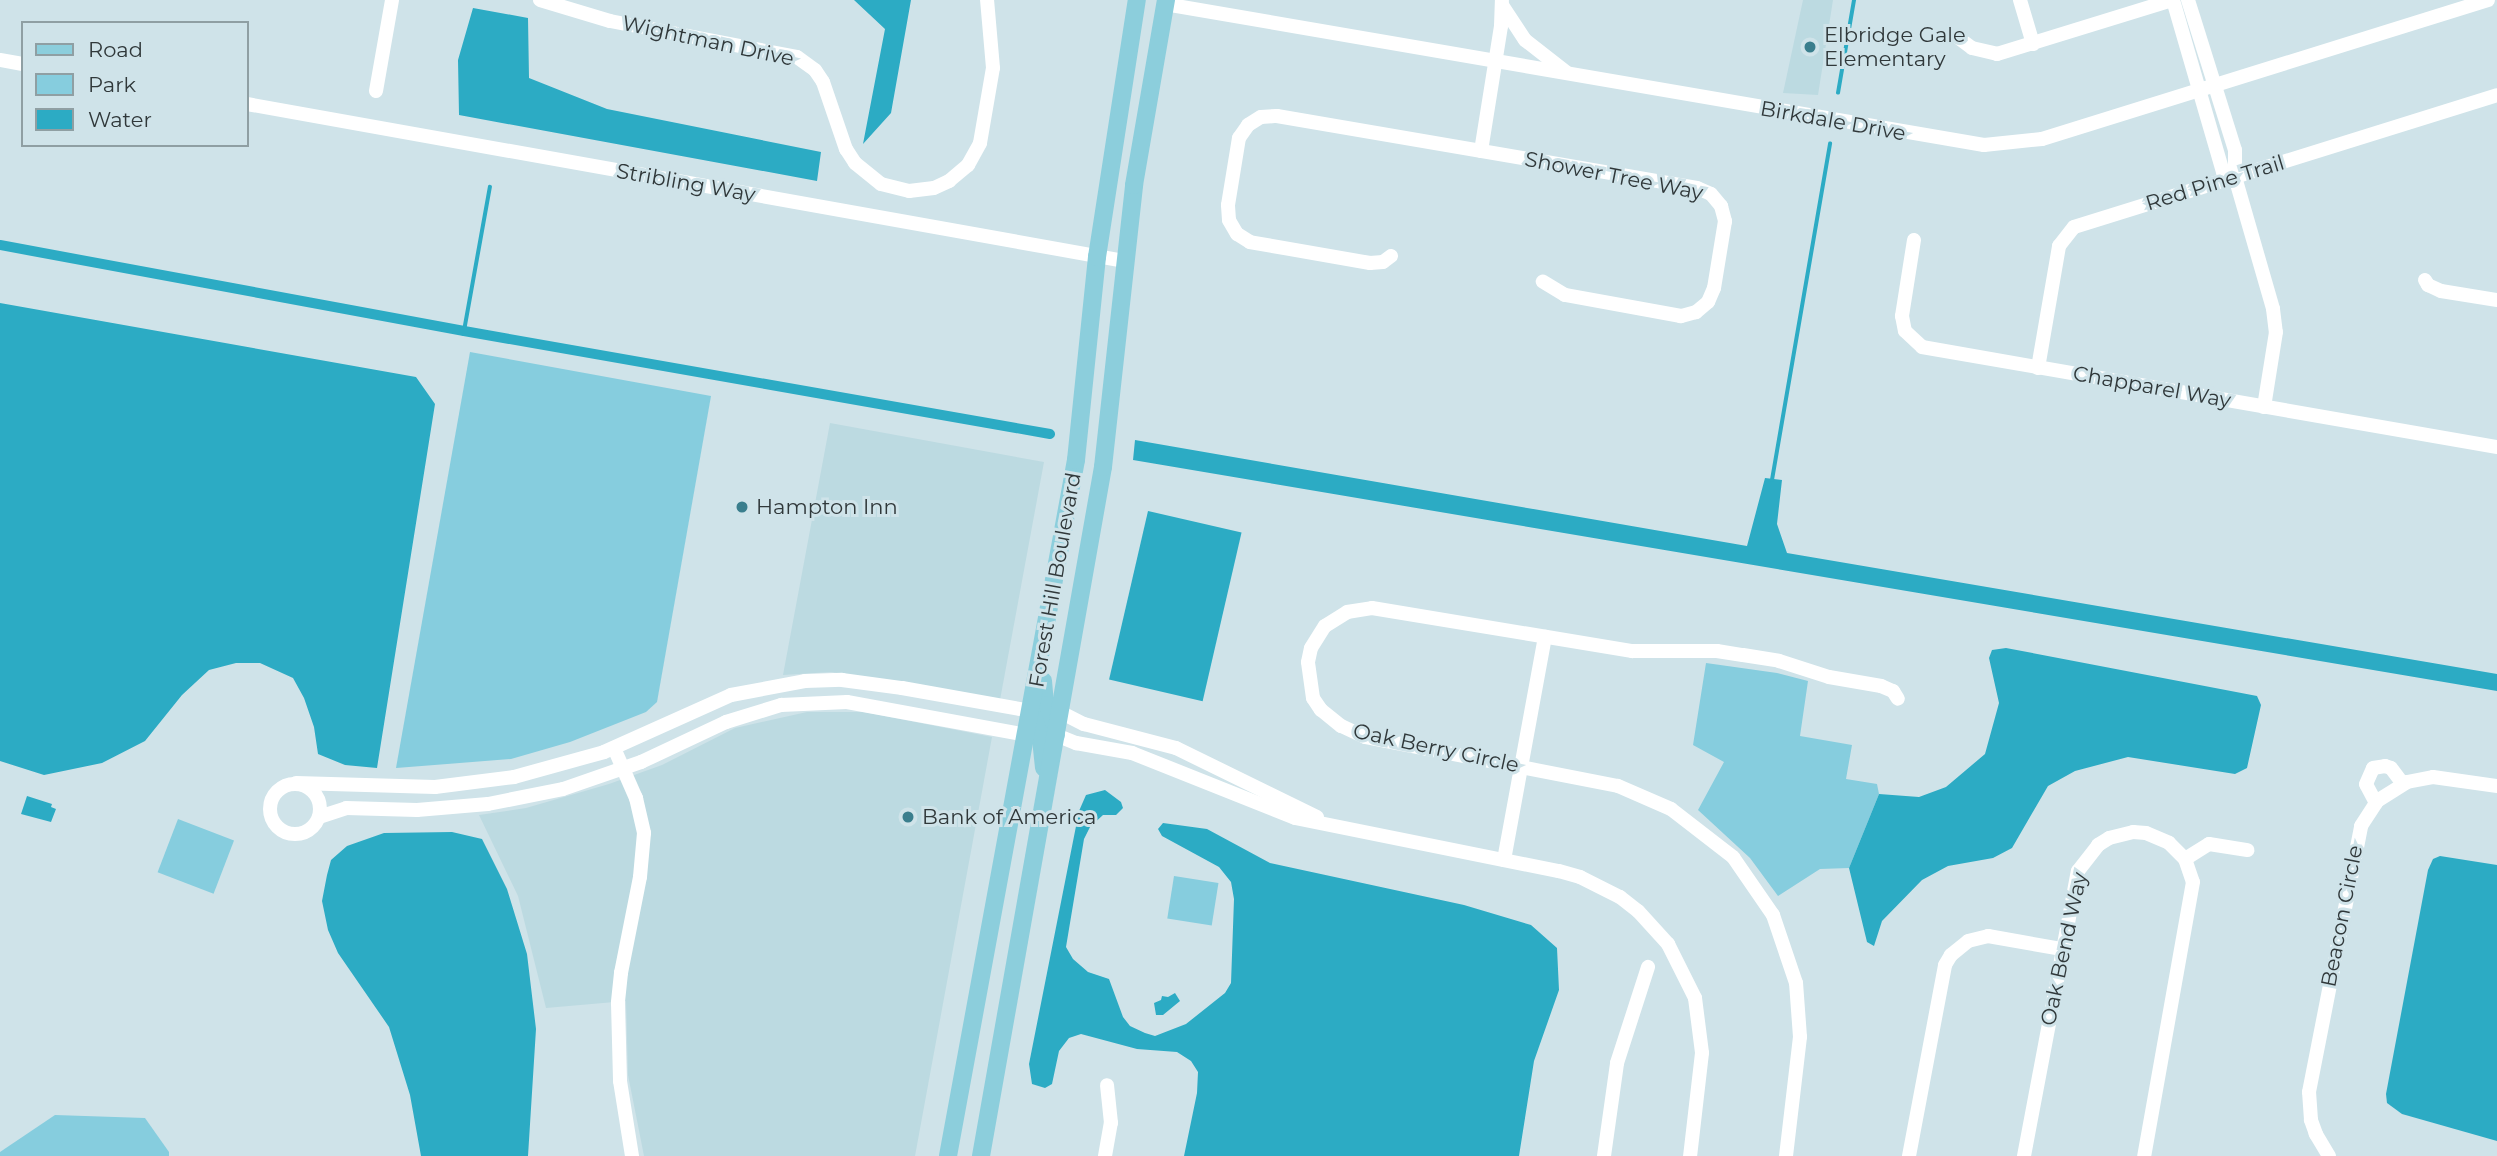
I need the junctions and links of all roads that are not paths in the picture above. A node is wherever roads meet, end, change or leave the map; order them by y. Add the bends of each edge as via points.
1 (392, 0) edge
2 (540, 0) edge
3 (988, 0) edge
4 (1137, 0) edge
5 (2020, 0) edge
6 (2173, 0) edge
7 (2188, 0) edge
8 (2488, 0) edge
9 (1164, 1) edge
10 (1502, 2) edge
11 (579, 6) edge
12 (1960, 39) dead end
13 (2033, 44) junction
14 (0, 60) edge
15 (1495, 63) junction
16 (21, 64) edge
17 (1570, 75) junction
18 (2207, 87) junction
19 (376, 91) dead end
20 (2497, 96) edge
21 (248, 104) edge
22 (1480, 151) junction
23 (2235, 177) junction
24 (1914, 240) dead end
25 (1391, 256) dead end
26 (1097, 257) junction
27 (1125, 261) junction
28 (2425, 280) dead end
29 (1543, 282) dead end
30 (2497, 300) edge
31 (2038, 368) junction
32 (2264, 407) junction
33 (2497, 447) edge
34 (1545, 637) junction
35 (1042, 650) junction
36 (1898, 699) dead end
37 (708, 706) junction
38 (1031, 711) junction
39 (1060, 712) junction
40 (716, 726) junction
41 (1027, 735) junction
42 (1056, 735) junction
43 (614, 747) junction
44 (1520, 767) junction
45 (624, 768) junction
46 (296, 783) junction
47 (2403, 784) junction
48 (1046, 785) junction
49 (2497, 786) edge
50 (2376, 803) junction
51 (319, 817) junction
52 (1331, 823) junction
53 (2248, 850) dead end
54 (2185, 859) junction
55 (1504, 860) junction
56 (2061, 949) junction
57 (1648, 967) dead end
58 (1107, 1085) dead end
59 (632, 1156) edge
60 (948, 1156) edge
61 (981, 1156) edge
62 (1105, 1156) edge
63 (1604, 1156) edge
64 (1690, 1156) edge
65 (1786, 1156) edge
66 (1909, 1156) edge
67 (2024, 1156) edge
68 (2144, 1156) edge
69 (2329, 1156) edge

1 - 19 street
2 - 11 street, Wightman Drive
3 - 11 street, Wightman Drive via 993,68 980,143 956,176 918,191 893,189 860,170 846,149 823,82 797,57
4 - 26 main road, Forest Hill Boulevard
5 - 13 street
6 - 13 street
6 - 18 street
7 - 18 street
8 - 18 street, Birkdale Drive
9 - 15 street, Birkdale Drive
9 - 27 main road, Forest Hill Boulevard
10 - 15 street
10 - 17 street via 1537,52
12 - 13 street via 1990,53
14 - 16 street
15 - 17 street, Birkdale Drive
15 - 22 street
17 - 18 street, Birkdale Drive via 1984,145 2042,139
18 - 23 street via 2235,150
20 - 23 street, Red Pine Trail
21 - 26 street, Stribling Way
22 - 25 street, Shower Tree Way via 1277,116 1261,117 1248,125 1240,138 1228,205 1237,234 1250,242 1370,262 1383,262
22 - 29 street, Shower Tree Way via 1697,188 1711,194 1721,206 1725,221 1714,288 1708,302 1696,312 1681,316 1565,295
23 - 31 street, Red Pine Trail via 2081,224 2068,232 2059,246
23 - 32 street via 2275,317
24 - 31 street, Chapparel Way via 1902,316 1910,338 1930,349
26 - 27 street, Stribling Way
26 - 35 main road, Forest Hill Boulevard via 1076,460
27 - 39 main road, Forest Hill Boulevard via 1103,467
28 - 30 street via 2441,290
31 - 32 street, Chapparel Way
32 - 33 street, Chapparel Way
34 - 36 street, Oak Berry Circle via 1632,651 1717,651 1779,661 1829,677 1888,688
34 - 44 street
34 - 44 street, Oak Berry Circle via 1359,609 1325,626 1308,662 1313,698 1341,726 1365,737
35 - 38 main road, Forest Hill Boulevard
35 - 42 main road via 1045,705
37 - 38 street via 766,687 842,680
37 - 40 street
37 - 43 street
38 - 41 main road, Forest Hill Boulevard
38 - 48 main road via 1041,739
39 - 42 main road, Forest Hill Boulevard
39 - 52 street via 1084,724 1176,748
40 - 41 street via 780,705 847,702
40 - 45 street
41 - 60 main road, Forest Hill Boulevard
42 - 48 main road, Forest Hill Boulevard
42 - 52 street via 1141,756 1295,818
43 - 45 street
43 - 46 street via 573,762 478,783 435,787
44 - 55 street
44 - 65 street, Oak Berry Circle via 1618,786 1671,809 1715,840 1744,869 1786,948 1799,1010
45 - 51 street via 563,789 488,804 417,810 346,808
45 - 59 street via 644,833 618,1003 620,1080
46 - 51 street via 314,792
46 - 51 street via 279,789 270,801 276,826 288,834 300,834
47 - 49 street, Beacon Circle via 2434,777
47 - 50 street, Beacon Circle
47 - 50 street via 2391,768 2373,768 2366,785
48 - 61 main road, Forest Hill Boulevard
50 - 69 street, Beacon Circle via 2355,841 2309,1092 2316,1135
52 - 55 street
53 - 54 street via 2209,844
54 - 56 street, Oak Bend Way via 2169,843 2146,833 2121,834 2098,845 2078,871
54 - 68 street via 2193,894
55 - 64 street via 1559,871 1601,886 1654,926 1678,960 1695,998 1702,1039
56 - 66 street via 1988,936 1968,941 1951,955 1945,965
56 - 67 street, Oak Bend Way
57 - 63 street via 1617,1063
58 - 62 street via 1111,1123

